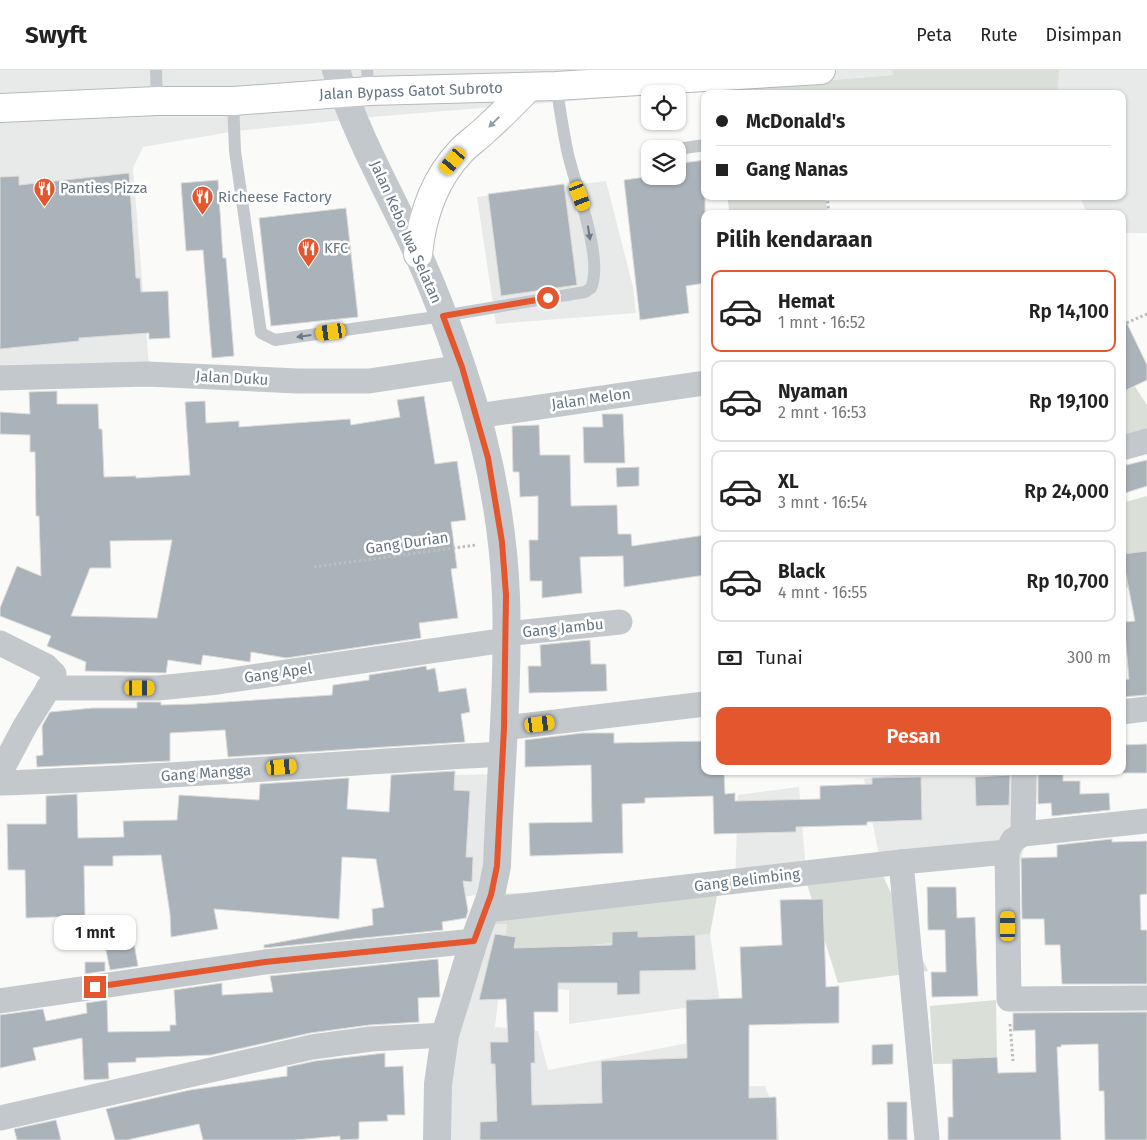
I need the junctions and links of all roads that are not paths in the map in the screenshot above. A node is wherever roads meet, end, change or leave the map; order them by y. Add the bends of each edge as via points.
1 (156, 70) edge
2 (821, 70) edge
3 (339, 81) edge
4 (368, 81) edge
5 (716, 84) edge
6 (556, 86) junction
7 (529, 87) junction
8 (157, 101) junction
9 (233, 101) junction
10 (0, 108) edge
11 (701, 146) edge
12 (686, 148) edge
13 (418, 254) junction
14 (443, 316) junction
15 (462, 367) junction
16 (0, 378) edge
17 (701, 383) edge
18 (477, 416) junction
19 (1147, 441) edge
20 (1126, 447) edge
21 (620, 622) dead end
22 (506, 637) junction
23 (0, 643) edge
24 (48, 688) junction
25 (701, 705) edge
26 (1147, 709) edge
27 (1126, 712) edge
28 (503, 741) junction
29 (0, 773) edge
30 (1024, 775) edge
31 (0, 783) edge
32 (1147, 821) edge
33 (1023, 834) junction
34 (1007, 852) junction
35 (901, 862) junction
36 (486, 910) junction
37 (474, 941) junction
38 (1147, 998) edge
39 (0, 1001) edge
40 (445, 1035) junction
41 (0, 1118) edge
42 (437, 1140) edge
43 (927, 1140) edge

1 - 8 lane
2 - 5 main road, Jalan Bypass Gatot Subroto
3 - 4 main road, Jalan Bypass Gatot Subroto
3 - 9 main road, Jalan Bypass Gatot Subroto
3 - 13 street, Jalan Kebo Iwa Selatan
4 - 7 main road, Jalan Bypass Gatot Subroto
5 - 6 main road, Jalan Bypass Gatot Subroto
6 - 7 main road, Jalan Bypass Gatot Subroto
6 -> 14 lane via 567,152 585,207 594,266 591,288 585,292
7 -> 13 main road via 462,150 444,172 421,225
8 - 9 main road, Jalan Bypass Gatot Subroto
8 - 10 main road, Jalan Bypass Gatot Subroto
14 -> 9 lane via 275,340 261,332 235,151
11 - 12 lane
13 - 14 street, Jalan Kebo Iwa Selatan
14 - 15 street, Jalan Kebo Iwa Selatan
15 - 16 street, Jalan Duku via 369,381 147,374
15 - 18 street, Jalan Kebo Iwa Selatan
17 - 18 street, Jalan Melon
18 - 22 street, Jalan Kebo Iwa Selatan via 488,458 502,542
19 - 20 street
21 - 22 street, Gang Jambu
22 - 24 street, Gang Apel via 218,682 158,688
22 - 28 street, Jalan Kebo Iwa Selatan
23 - 24 street via 51,670 53,681
24 - 29 street
25 - 28 street, Gang Mangga
26 - 27 street
28 - 31 street, Gang Mangga via 325,764 131,779
28 - 36 street, Jalan Kebo Iwa Selatan via 497,866
30 - 33 street
32 - 33 street
33 - 34 street via 1013,840
34 - 35 street, Gang Belimbing
34 - 38 street via 1008,1000
35 - 36 street, Gang Belimbing
35 - 43 street
36 - 37 street, Jalan Kebo Iwa Selatan
37 - 39 street via 265,962
37 - 40 street, Jalan Kebo Iwa Selatan
40 - 41 street via 372,1039 312,1047
40 - 42 street, Jalan Kebo Iwa Selatan via 438,1084

